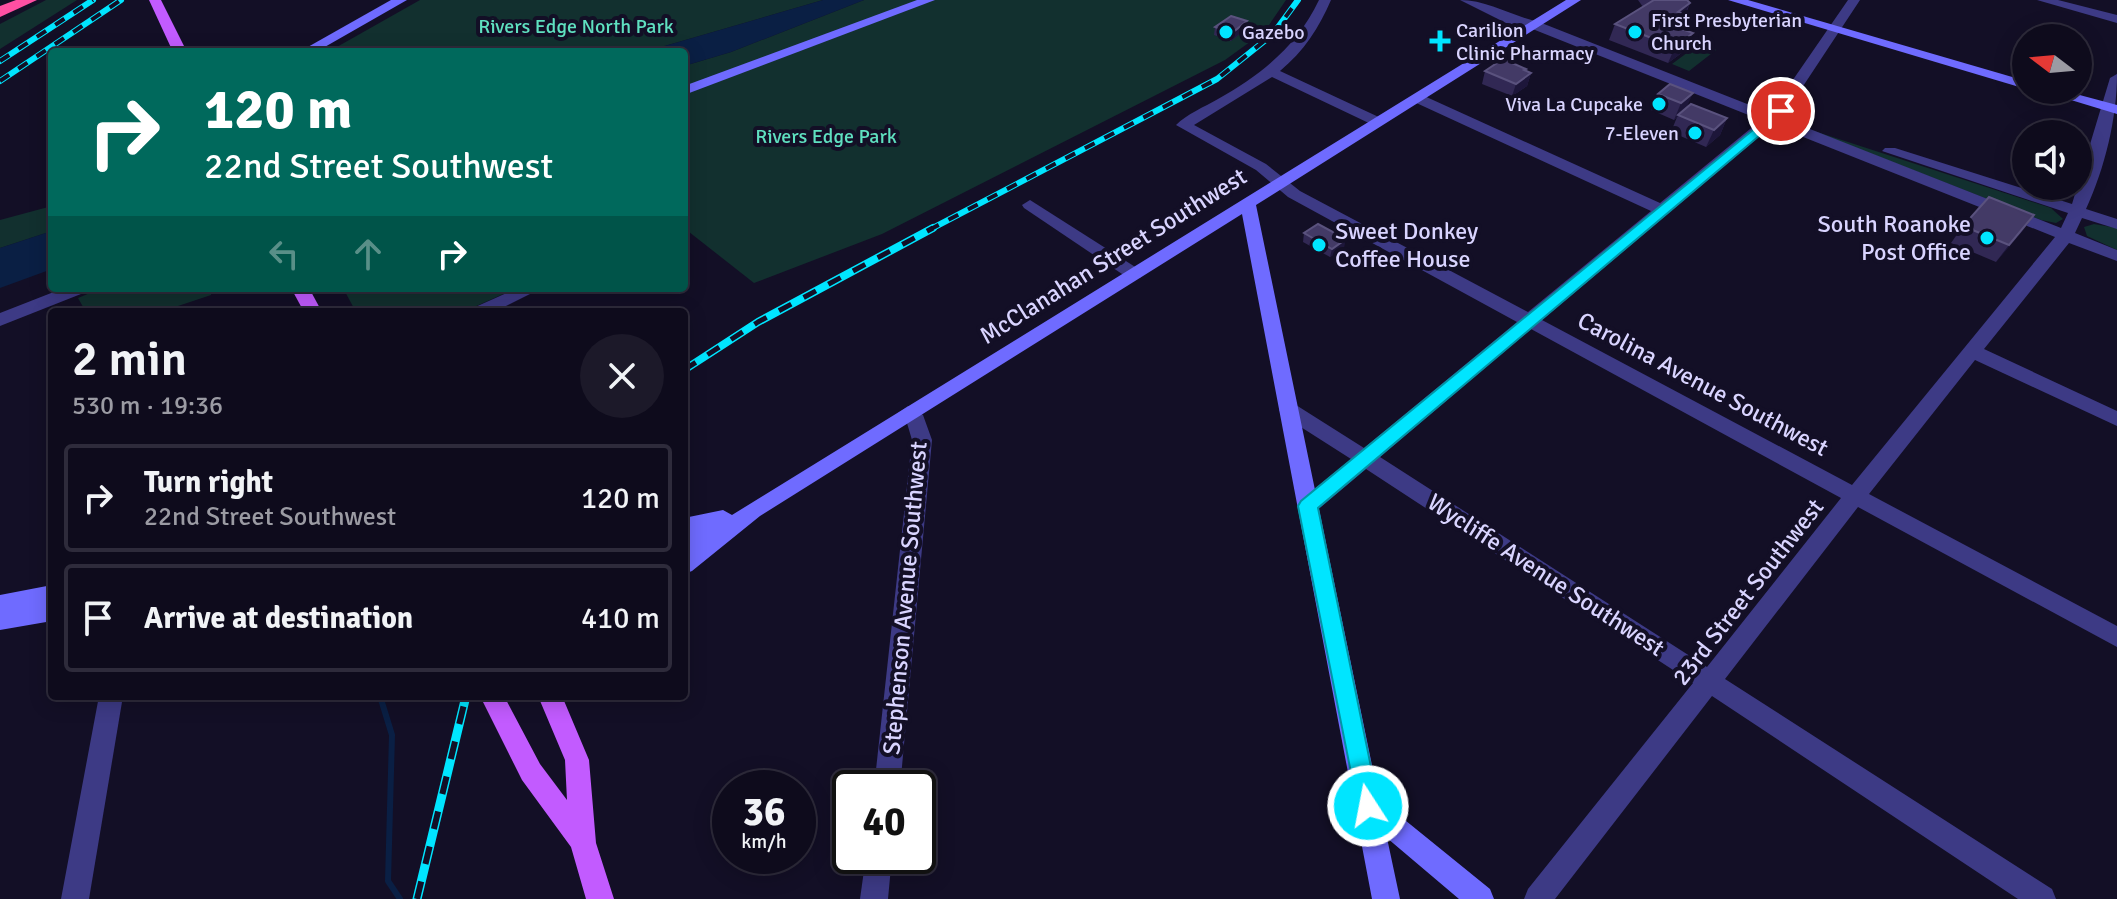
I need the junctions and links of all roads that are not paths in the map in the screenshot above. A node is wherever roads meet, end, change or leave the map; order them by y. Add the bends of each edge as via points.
1 (29, 0) edge
2 (155, 0) edge
3 (401, 0) edge
4 (929, 0) edge
5 (1325, 0) edge
6 (1466, 0) edge
7 (1479, 0) edge
8 (1575, 0) edge
9 (1734, 0) edge
10 (1854, 0) edge
11 (2043, 0) edge
12 (0, 12) edge
13 (2117, 19) edge
14 (1534, 25) junction
15 (1833, 31) junction
16 (178, 48) edge
17 (313, 48) edge
18 (1272, 72) junction
19 (2117, 78) edge
20 (2012, 81) edge
21 (688, 90) edge
22 (1417, 98) junction
23 (2092, 103) edge
24 (2113, 109) edge
25 (1771, 118) junction
26 (1378, 122) junction
27 (1280, 183) junction
28 (1248, 203) junction
29 (1030, 205) dead end
30 (1660, 209) junction
31 (2078, 212) junction
32 (2117, 224) edge
33 (2066, 235) junction
34 (2117, 256) edge
35 (1134, 274) junction
36 (70, 292) edge
37 (524, 292) edge
38 (488, 308) edge
39 (0, 320) edge
40 (1531, 321) junction
41 (1972, 351) junction
42 (1289, 410) junction
43 (908, 413) junction
44 (2117, 419) edge
45 (1366, 458) junction
46 (1855, 496) junction
47 (1308, 506) junction
48 (753, 510) junction
49 (688, 525) edge
50 (688, 544) edge
51 (688, 562) edge
52 (48, 595) edge
53 (0, 604) edge
54 (48, 613) edge
55 (0, 621) edge
56 (2117, 637) edge
57 (1711, 682) junction
58 (110, 700) edge
59 (494, 700) edge
60 (552, 700) edge
61 (889, 770) edge
62 (1368, 806) junction
63 (583, 843) junction
64 (877, 874) edge
65 (75, 899) edge
66 (600, 899) edge
67 (874, 899) edge
68 (1386, 899) edge
69 (1480, 899) edge
70 (1538, 899) edge
71 (2042, 899) edge

1 - 12 highway
2 - 16 main road
3 - 17 main road
4 - 21 main road
5 - 18 street via 1313,26
6 - 14 street
7 - 14 street via 1520,14
8 - 14 main road, McClanahan Street Southwest
9 - 15 main road
10 - 15 street
11 - 13 street
14 - 22 main road, McClanahan Street Southwest
14 - 25 street
15 - 20 main road
15 - 25 street via 1781,111
18 - 26 street
18 - 27 street, Carolina Avenue Southwest via 1183,125
19 - 24 street, 23rd Street Southwest
22 - 26 main road, McClanahan Street Southwest
22 - 30 street
23 - 24 main road
24 - 31 street, 23rd Street Southwest
25 - 30 street
25 - 31 street via 1793,120
25 - 33 street
26 - 27 main road, McClanahan Street Southwest
27 - 28 main road, McClanahan Street Southwest
27 - 40 street, Carolina Avenue Southwest
28 - 35 main road, McClanahan Street Southwest
28 - 42 main road
29 - 35 street
30 - 40 street
31 - 32 street
31 - 33 street, 23rd Street Southwest
33 - 34 street
33 - 41 street, 23rd Street Southwest
35 - 43 main road, McClanahan Street Southwest
36 - 39 street
37 - 38 street
40 - 45 street
40 - 46 street, Carolina Avenue Southwest
41 - 44 street
41 - 46 street, 23rd Street Southwest
42 - 45 street, Wycliffe Avenue Southwest
42 - 47 main road
43 - 48 main road, McClanahan Street Southwest
43 - 61 street, Stephenson Avenue Southwest via 921,429 921,455
45 - 47 street
45 - 57 street, Wycliffe Avenue Southwest
46 - 56 street, Carolina Avenue Southwest
46 - 57 street, 23rd Street Southwest
47 - 62 main road
48 - 49 main road
48 - 50 main road
48 - 51 main road, McClanahan Street Southwest
52 - 53 main road
54 - 55 main road
57 - 70 street, 23rd Street Southwest
57 - 71 street, Wycliffe Avenue Southwest
58 - 65 street
59 - 63 main road via 531,772
60 - 63 main road via 577,760
62 - 68 main road
62 - 69 main road
63 - 66 main road
64 - 67 street

